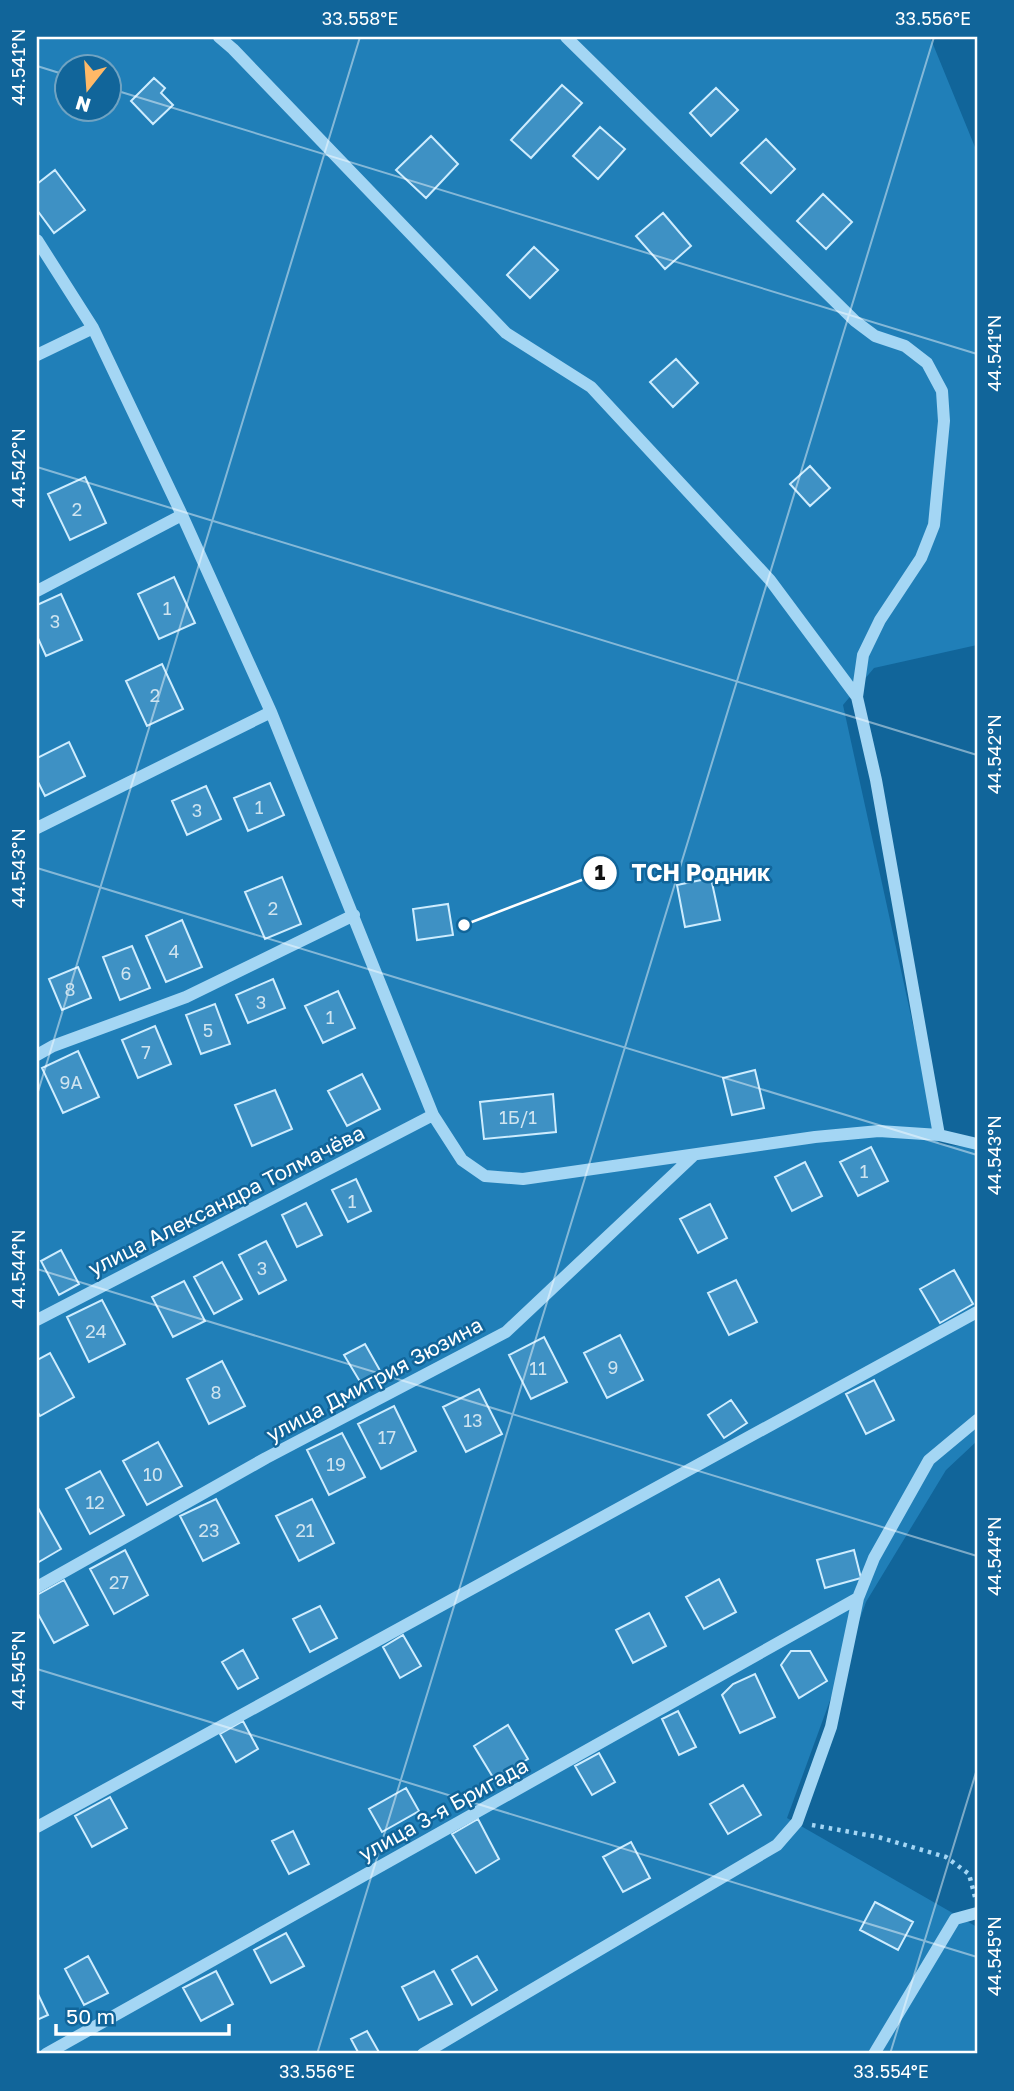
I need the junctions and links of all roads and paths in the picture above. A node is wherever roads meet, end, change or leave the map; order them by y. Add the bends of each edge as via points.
1 (219, 37) edge
2 (566, 37) edge
3 (37, 240) edge
4 (93, 328) junction
5 (37, 355) edge
6 (182, 515) junction
7 (37, 591) edge
8 (857, 697) junction
9 (271, 712) junction
10 (37, 828) edge
11 (354, 915) junction
12 (37, 1055) edge
13 (433, 1115) junction
14 (939, 1135) junction
15 (977, 1144) edge
16 (693, 1156) junction
17 (977, 1312) edge
18 (37, 1320) edge
19 (977, 1420) edge
20 (37, 1587) edge
21 (858, 1598) junction
22 (797, 1822) junction
23 (37, 1827) edge
24 (977, 1910) edge
25 (46, 2054) edge
26 (423, 2054) edge
27 (874, 2054) edge

1 - 8 street via 506,333 591,387 770,580
2 - 8 street via 855,321 875,336 905,346 927,363 942,391 944,421 934,525 921,558 863,655
3 - 4 street
4 - 5 street
4 - 6 street
6 - 7 street
6 - 9 street
8 - 14 street
9 - 10 street
9 - 11 street
11 - 12 street via 186,997
11 - 13 street
13 - 16 street via 462,1160 485,1176 523,1179
13 - 18 street, улица Александра Толмачёва
14 - 15 street
14 - 16 street via 879,1131
16 - 20 street, улица Дмитрия Зюзина via 506,1332 266,1458
17 - 23 street
19 - 21 street via 929,1460 874,1558
21 - 22 street via 831,1727
21 - 25 street, улица 3-я Бригада
22 - 24 path via 878,1837 946,1857 970,1874
22 - 26 street via 777,1845
24 - 27 street via 955,1919

